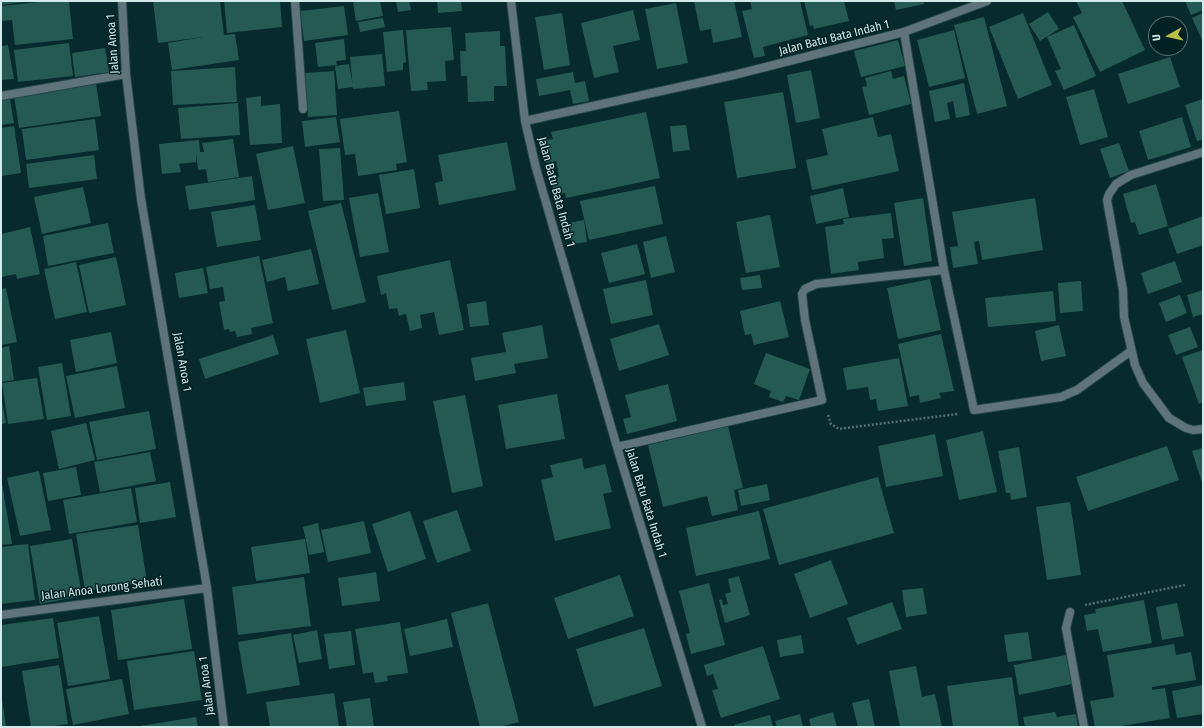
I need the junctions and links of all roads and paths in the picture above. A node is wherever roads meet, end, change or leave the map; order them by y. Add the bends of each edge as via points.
1 (122, 1) edge
2 (295, 1) edge
3 (511, 1) edge
4 (988, 1) edge
5 (904, 32) junction
6 (126, 74) junction
7 (1, 96) edge
8 (303, 109) dead end
9 (525, 121) junction
10 (1203, 152) edge
11 (944, 270) junction
12 (1131, 351) junction
13 (822, 400) junction
14 (974, 410) junction
15 (1203, 429) edge
16 (617, 447) junction
17 (1185, 585) dead end
18 (207, 588) junction
19 (1070, 612) joint
20 (1, 615) edge
21 (224, 727) edge
22 (702, 727) edge
23 (1084, 727) edge

1 - 6 street, Jalan Anoa 1
2 - 8 street
3 - 9 street
4 - 5 street, Jalan Batu Bata Indah 1
5 - 9 street, Jalan Batu Bata Indah 1 via 734,75
5 - 11 street
6 - 7 street
6 - 18 street, Jalan Anoa 1 via 141,199
9 - 16 street, Jalan Batu Bata Indah 1 via 536,168
10 - 12 street via 1131,175 1116,184 1109,194 1107,200
11 - 13 street via 816,284 805,289 802,294 804,320
11 - 14 street
12 - 14 street via 1078,390 1061,397
12 - 15 street via 1143,384 1169,418 1186,428
13 - 14 path via 831,424 839,429 946,416
13 - 16 street
16 - 22 street, Jalan Batu Bata Indah 1
17 - 19 path via 1087,604
18 - 20 street, Jalan Anoa Lorong Sehati
18 - 21 street, Jalan Anoa 1
19 - 23 street via 1066,628

